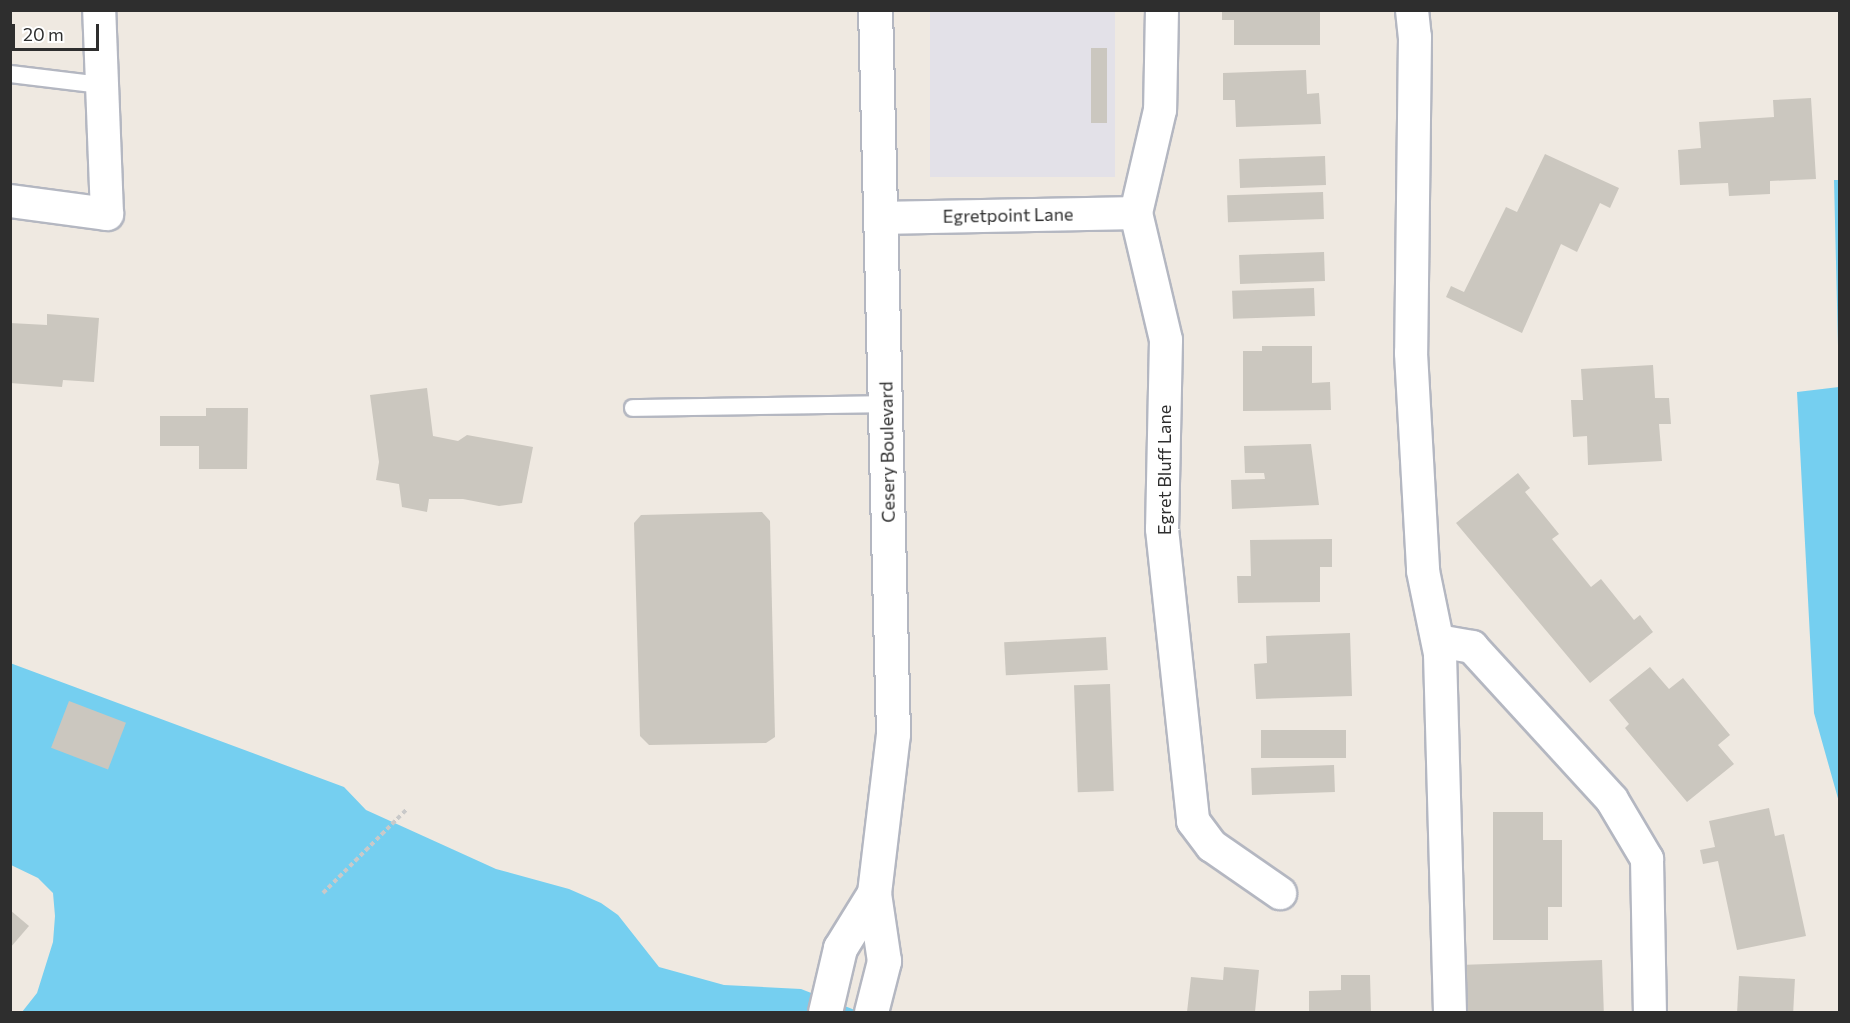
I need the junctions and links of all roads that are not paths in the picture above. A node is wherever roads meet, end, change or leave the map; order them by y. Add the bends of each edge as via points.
1 (99, 10) edge
2 (875, 10) edge
3 (1162, 10) edge
4 (1412, 10) edge
5 (10, 74) edge
6 (101, 85) junction
7 (10, 201) edge
8 (1136, 213) junction
9 (881, 218) junction
10 (886, 404) junction
11 (633, 408) dead end
12 (1438, 641) junction
13 (874, 893) junction
14 (1280, 893) dead end
15 (875, 999) edge
16 (825, 1012) edge
17 (1450, 1012) edge
18 (1650, 1012) edge

1 - 6 street
2 - 9 main road, Cesery Boulevard
3 - 8 street, Egret Bluff Lane via 1160,110
4 - 12 street via 1415,37 1411,353 1423,571
5 - 6 lane
6 - 7 street via 107,214
8 - 9 street, Egretpoint Lane
8 - 14 street, Egret Bluff Lane via 1166,340 1162,529 1193,821 1212,846
9 - 10 main road, Cesery Boulevard
10 - 11 lane
10 - 13 main road, Cesery Boulevard via 893,734
12 - 17 street
12 - 18 street via 1472,647 1612,800 1647,859
13 - 15 main road, Cesery Boulevard via 884,961
13 - 16 main road, Cesery Boulevard via 840,948

